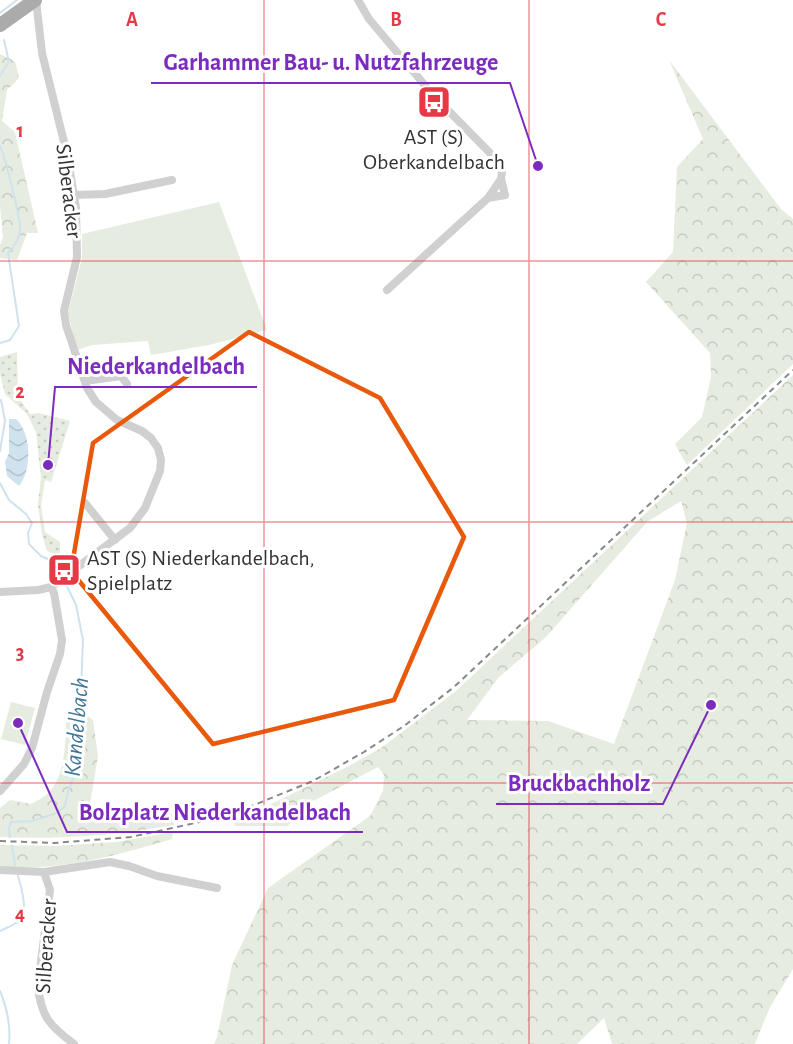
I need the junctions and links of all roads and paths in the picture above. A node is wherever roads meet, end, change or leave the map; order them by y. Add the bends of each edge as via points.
1 (35, 0) edge
2 (358, 0) edge
3 (0, 25) edge
4 (172, 180) dead end
5 (74, 195) junction
6 (387, 290) dead end
7 (85, 381) junction
8 (127, 384) dead end
9 (85, 503) dead end
10 (115, 540) junction
11 (51, 587) junction
12 (0, 592) edge
13 (0, 791) edge
14 (0, 870) edge
15 (44, 872) junction
16 (217, 888) dead end
17 (74, 1044) edge

1 - 3 main road
1 - 5 street, Silberacker via 42,53
2 - 6 street via 369,19 434,96 491,155 502,172 505,195 488,198
4 - 5 street via 105,194
5 - 7 street, Silberacker via 77,257 64,311
7 - 8 street via 121,376
7 - 10 street, Silberacker via 105,411 152,438 161,460 145,507 130,528
9 - 10 street
10 - 11 street, Silberacker
11 - 12 street
11 - 13 street via 62,640 60,654 32,748 24,764
14 - 15 street, Silberacker
15 - 16 street, Silberacker via 110,862
15 - 17 street, Silberacker via 50,890 38,986 40,1001 53,1028

